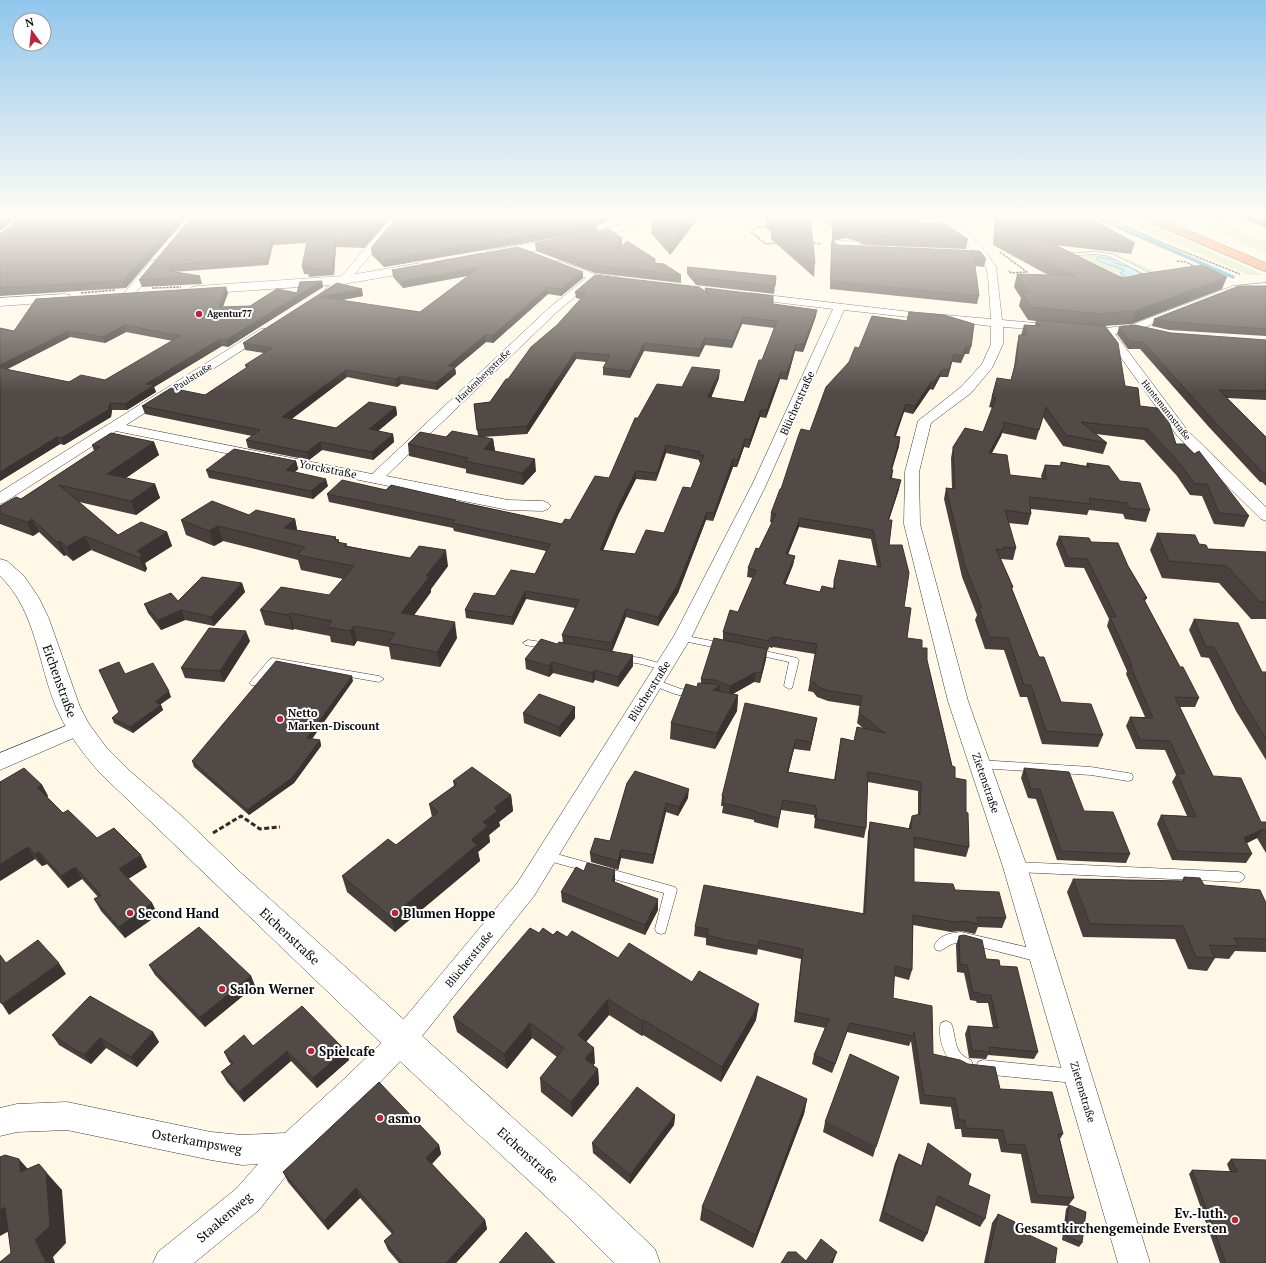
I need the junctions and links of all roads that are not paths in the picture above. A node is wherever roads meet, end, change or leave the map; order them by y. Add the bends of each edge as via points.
1 (142, 275) edge
2 (348, 275) edge
3 (374, 275) edge
4 (588, 275) edge
5 (993, 275) edge
6 (1150, 275) edge
7 (594, 277) junction
8 (344, 280) junction
9 (630, 281) edge
10 (1145, 281) edge
11 (1266, 286) edge
12 (182, 291) edge
13 (144, 294) edge
14 (122, 295) joint
15 (742, 295) edge
16 (321, 296) edge
17 (81, 298) edge
18 (0, 302) edge
19 (840, 307) junction
20 (997, 323) junction
21 (276, 324) edge
22 (1056, 328) edge
23 (1133, 328) junction
24 (1072, 329) edge
25 (1107, 331) junction
26 (1155, 332) edge
27 (114, 427) junction
28 (376, 478) junction
29 (0, 499) edge
30 (543, 506) dead end
31 (1266, 516) edge
32 (0, 565) edge
33 (681, 638) junction
34 (528, 643) dead end
35 (557, 648) edge
36 (734, 648) edge
37 (749, 651) edge
38 (611, 656) edge
39 (659, 675) junction
40 (379, 679) dead end
41 (254, 683) dead end
42 (789, 686) dead end
43 (707, 694) edge
44 (78, 728) junction
45 (0, 762) edge
46 (980, 764) junction
47 (1128, 777) dead end
48 (546, 856) junction
49 (1015, 867) junction
50 (1239, 877) dead end
51 (661, 929) dead end
52 (940, 946) dead end
53 (1042, 957) junction
54 (946, 1027) dead end
55 (402, 1041) junction
56 (1078, 1076) junction
57 (0, 1122) edge
58 (290, 1147) junction
59 (169, 1263) edge
60 (641, 1263) edge
61 (1134, 1263) edge

1 - 14 street
2 - 8 street
3 - 8 street
4 - 7 street
5 - 20 street, Zietenstraße
6 - 10 lane via 1154,279
7 - 9 street
7 - 28 street, Hardenbergstraße via 553,310
8 - 12 street
8 - 16 street
11 - 23 street via 1237,288
13 - 14 street
15 - 19 street
17 - 18 street
19 - 20 street
19 - 33 street, Blücherstraße via 759,485
20 - 22 street
20 - 46 street, Zietenstraße via 997,344 988,365 966,390 925,421 912,472 912,524 958,701
21 - 27 street, Paulstraße
23 - 25 street
23 - 26 street
24 - 25 street
25 - 31 street, Huntemannstraße via 1183,434
27 - 28 street, Yorckstraße
27 - 29 street, Paulstraße
28 - 30 street, Yorckstraße via 508,505
32 - 44 street, Eichenstraße via 24,590 37,616 64,701
33 - 36 lane
33 - 39 street, Blücherstraße
34 - 35 lane
37 - 42 lane via 794,660
38 - 39 lane via 642,661
39 - 43 lane via 680,692
39 - 48 street, Blücherstraße
40 - 41 lane via 273,661
44 - 45 street
44 - 55 street, Eichenstraße via 103,760 232,884
46 - 47 lane via 1091,771
46 - 49 street, Zietenstraße
48 - 51 lane via 671,890
48 - 55 street, Blücherstraße via 526,889
49 - 50 lane
49 - 53 street, Zietenstraße
52 - 53 lane via 950,939 961,937
53 - 56 street, Zietenstraße
54 - 56 lane via 949,1049 964,1065
55 - 58 street via 311,1130
55 - 60 street, Eichenstraße via 579,1202
56 - 61 street, Zietenstraße
57 - 58 street, Osterkampsweg via 17,1118 67,1116 219,1147 242,1150
58 - 59 street, Staakenweg via 248,1199

